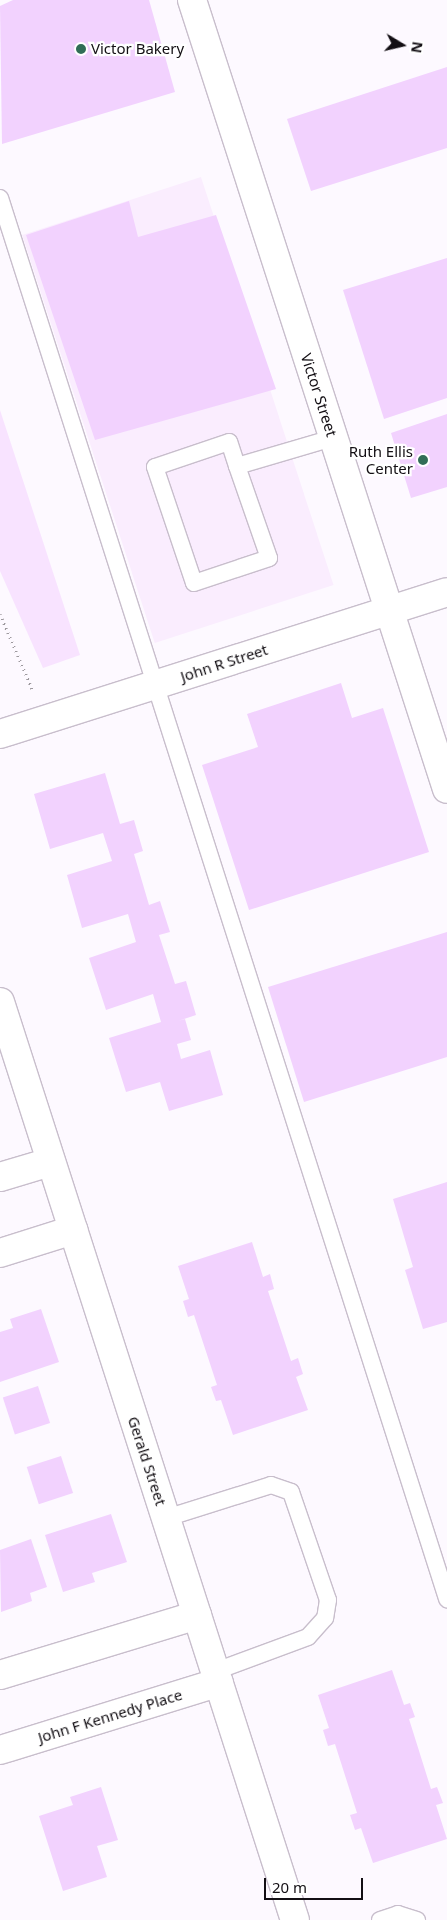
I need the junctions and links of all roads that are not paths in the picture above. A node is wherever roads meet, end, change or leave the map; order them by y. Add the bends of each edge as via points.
1 (192, 0) edge
2 (0, 198) edge
3 (333, 438) junction
4 (237, 466) junction
5 (447, 592) edge
6 (389, 610) junction
7 (155, 685) junction
8 (0, 734) edge
9 (447, 789) edge
10 (0, 1002) edge
11 (50, 1162) junction
12 (0, 1177) edge
13 (73, 1230) junction
14 (0, 1253) edge
15 (166, 1518) junction
16 (447, 1599) edge
17 (197, 1614) junction
18 (0, 1675) edge
19 (218, 1676) junction
20 (0, 1750) edge
21 (294, 1920) edge
22 (380, 1920) edge
23 (417, 1920) edge

1 - 3 street, Victor Street
2 - 7 lane
3 - 4 lane
3 - 6 street, Victor Street
4 - 4 lane via 269,558 194,583 155,467 229,442
5 - 6 street, John R Street
6 - 7 street, John R Street
6 - 9 street, Victor Street
7 - 8 street, John R Street
7 - 16 lane
10 - 11 street, Gerald Street
11 - 12 street
11 - 13 street, Gerald Street
13 - 14 street
13 - 15 street, Gerald Street
15 - 17 street, Gerald Street
15 - 19 lane via 271,1485 291,1492 325,1591 325,1618 308,1637
17 - 18 street
17 - 19 street, Gerald Street
19 - 20 street, John F Kennedy Place
19 - 21 street, Gerald Street
22 - 23 lane via 398,1914

